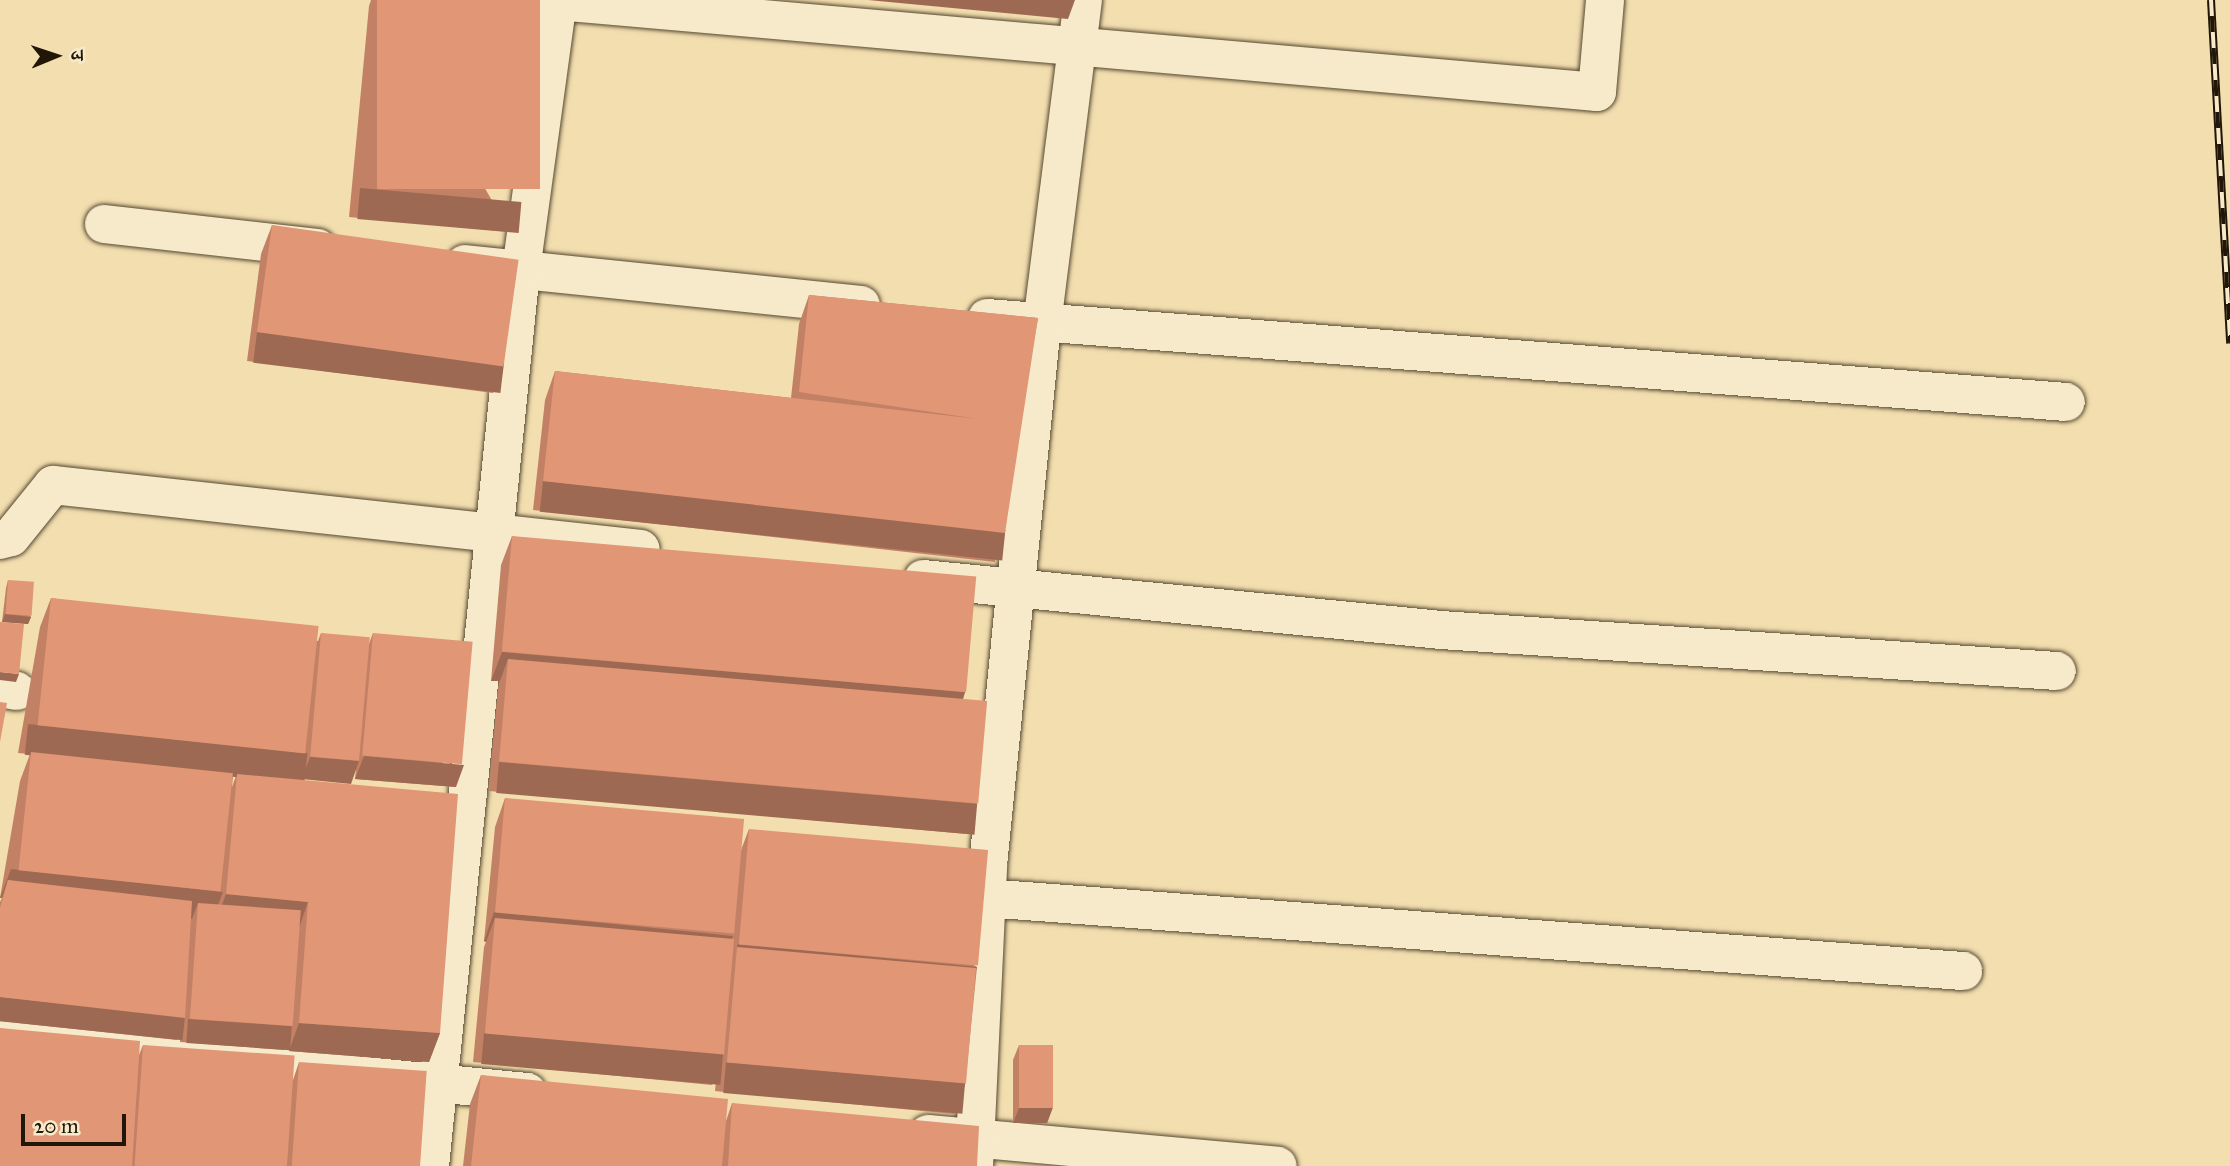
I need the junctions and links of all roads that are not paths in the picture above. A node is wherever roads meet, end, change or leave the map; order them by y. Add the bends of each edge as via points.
1 (554, 0) edge
2 (1083, 0) edge
3 (1605, 0) edge
4 (1079, 47) junction
5 (104, 224) dead end
6 (355, 252) edge
7 (424, 259) edge
8 (521, 270) junction
9 (905, 310) edge
10 (946, 314) edge
11 (1042, 324) junction
12 (2066, 402) dead end
13 (495, 533) junction
14 (0, 540) edge
15 (673, 552) edge
16 (892, 576) edge
17 (1016, 589) junction
18 (2057, 671) dead end
19 (425, 811) edge
20 (466, 815) junction
21 (508, 819) edge
22 (947, 861) edge
23 (987, 881) junction
24 (1963, 971) dead end
25 (0, 1040) edge
26 (439, 1083) junction
27 (562, 1096) edge
28 (892, 1130) edge
29 (974, 1152) edge
30 (430, 1166) edge
31 (1278, 1166) edge

1 - 4 street
1 - 8 street
2 - 4 street
3 - 4 street via 1597,92
4 - 11 street
5 - 6 street
7 - 8 street
8 - 9 street
8 - 13 street
10 - 11 street
11 - 12 street
11 - 17 street
13 - 14 street via 53,485 11,537
13 - 15 street
13 - 20 street
16 - 17 street
17 - 18 street via 1441,630
17 - 23 street
19 - 20 street
20 - 21 street
20 - 26 street
22 - 23 street
23 - 24 street
23 - 29 street
25 - 26 street
26 - 27 street
26 - 30 street
28 - 29 street
29 - 31 street

